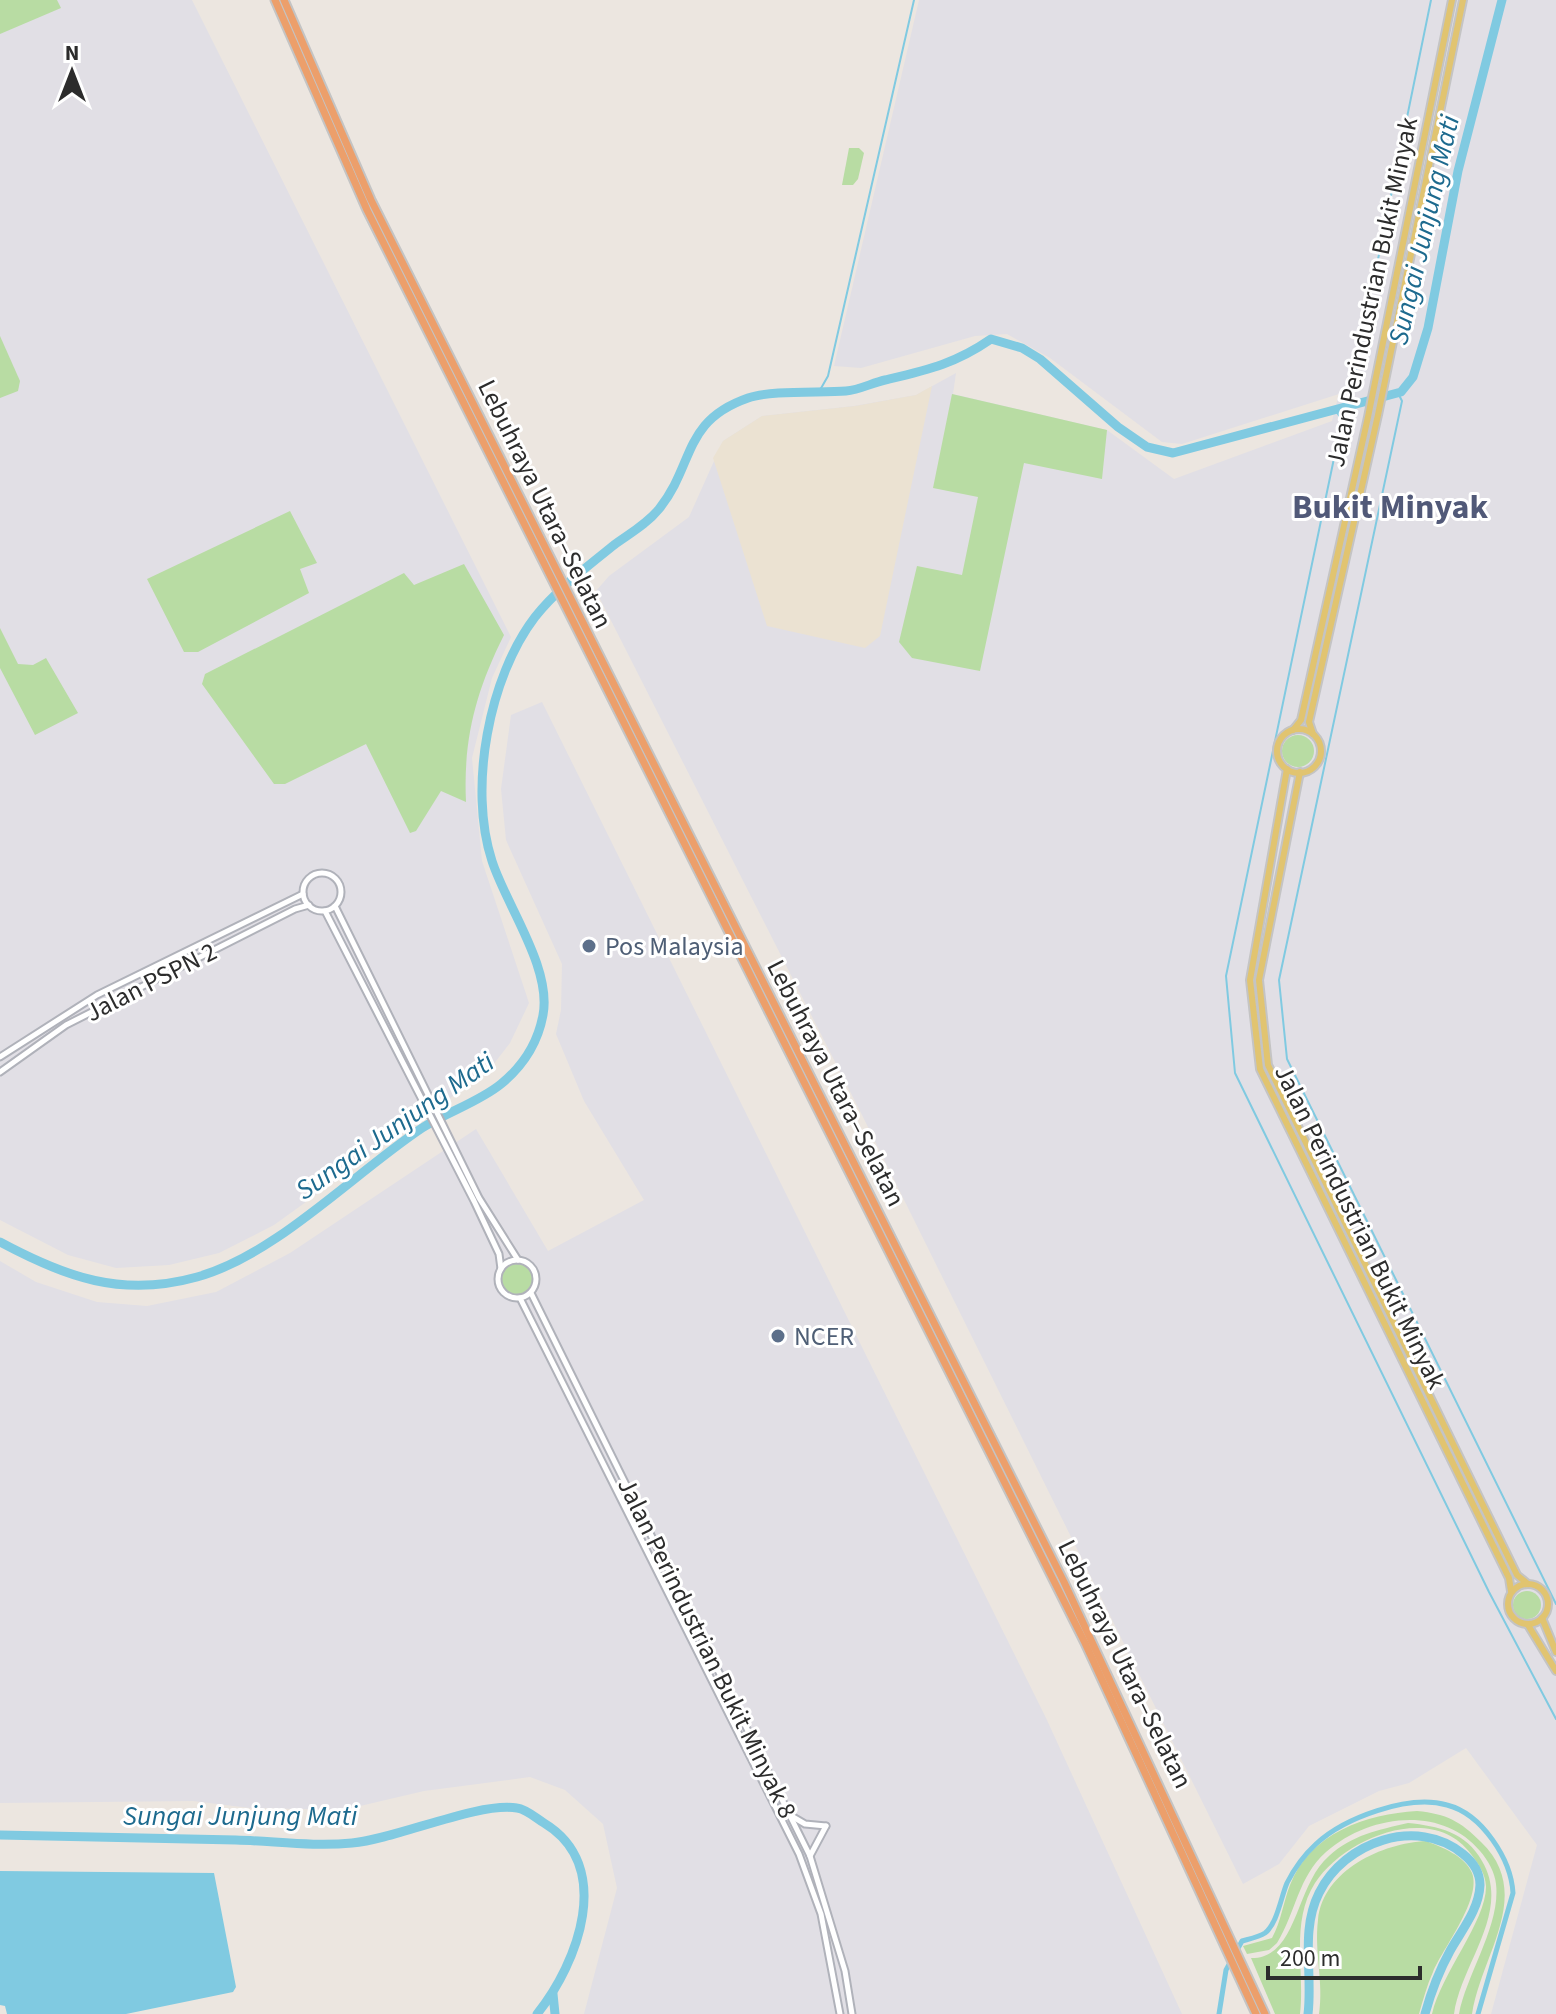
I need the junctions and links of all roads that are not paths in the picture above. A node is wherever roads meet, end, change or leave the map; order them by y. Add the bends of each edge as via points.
1 (275, 0) edge
2 (284, 0) edge
3 (1452, 0) edge
4 (1463, 0) edge
5 (556, 580) junction
6 (1293, 730) junction
7 (1313, 734) junction
8 (1287, 769) junction
9 (1300, 772) junction
10 (303, 894) junction
11 (309, 905) junction
12 (335, 906) junction
13 (325, 911) junction
14 (0, 1057) edge
15 (0, 1072) edge
16 (518, 1260) junction
17 (501, 1269) junction
18 (531, 1293) junction
19 (520, 1298) junction
20 (1528, 1584) junction
21 (1511, 1591) junction
22 (1542, 1618) junction
23 (1528, 1625) junction
24 (1556, 1652) edge
25 (1556, 1671) edge
26 (790, 1814) junction
27 (810, 1856) junction
28 (1220, 1923) junction
29 (840, 2014) edge
30 (852, 2014) edge
31 (1256, 2014) edge
32 (1265, 2014) edge

1 - 5 highway, Lebuhraya Utara–Selatan via 367,210
2 - 5 highway, Lebuhraya Utara–Selatan via 362,180
3 - 6 main road, Jalan Perindustrian Bukit Minyak via 1368,417 1301,720
4 - 7 main road, Jalan Perindustrian Bukit Minyak via 1309,722
5 - 28 highway, Lebuhraya Utara–Selatan via 563,604 1067,1606
5 - 28 highway, Lebuhraya Utara–Selatan via 1064,1582
6 - 7 main road
6 - 8 main road via 1277,746
7 - 9 main road via 1320,745 1319,758 1314,767
8 - 9 main road
8 - 21 main road, Jalan Perindustrian Bukit Minyak via 1250,980 1260,1069
9 - 20 main road, Jalan Perindustrian Bukit Minyak via 1259,980 1268,1065 1517,1575
10 - 11 street
10 - 12 street via 308,879 328,873 341,889
10 - 14 street, Jalan PSPN 2 via 86,1001
11 - 13 street
11 - 15 street, Jalan PSPN 2 via 66,1025
12 - 13 street
12 - 16 street via 479,1198
13 - 17 street via 499,1254
16 - 17 street
16 - 18 street via 535,1273
17 - 19 street via 501,1289
18 - 19 street
18 - 26 street, Jalan Perindustrian Bukit Minyak 8
19 - 29 street, Jalan Perindustrian Bukit Minyak 8 via 799,1854 821,1914
20 - 21 main road
20 - 22 main road via 1547,1597
21 - 23 main road via 1510,1616
22 - 23 main road
22 - 24 main road
23 - 25 main road
26 - 27 street, Jalan Perindustrian Bukit Minyak 8
26 - 27 street via 805,1824 826,1826
27 - 30 street, Jalan Perindustrian Bukit Minyak 8 via 845,1971
28 - 31 highway, Lebuhraya Utara–Selatan
28 - 32 highway, Lebuhraya Utara–Selatan

